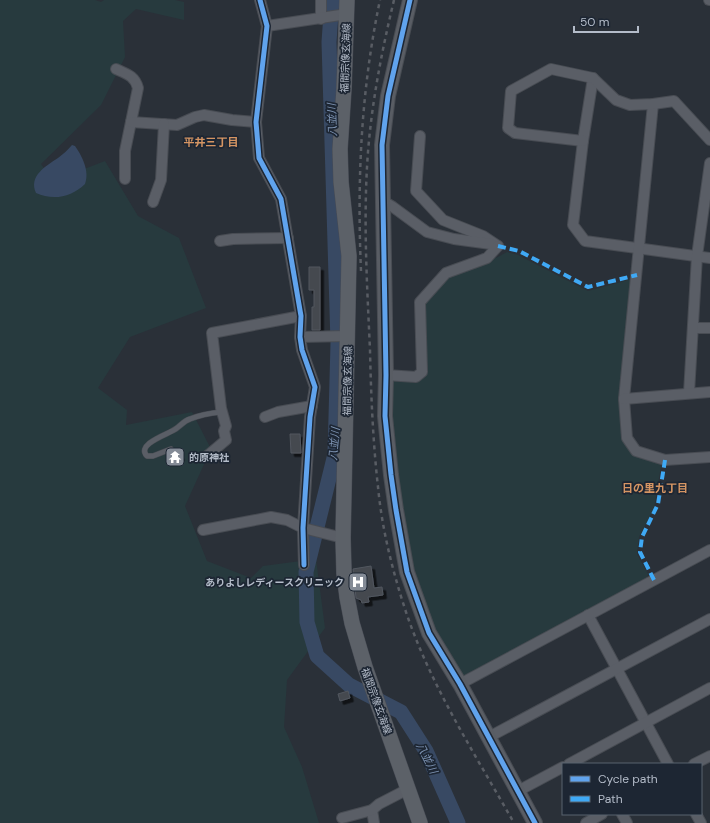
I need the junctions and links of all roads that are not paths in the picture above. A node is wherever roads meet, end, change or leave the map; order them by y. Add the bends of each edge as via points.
1 (321, 0) edge
2 (410, 0) edge
3 (257, 1) edge
4 (345, 10) edge
5 (322, 19) junction
6 (267, 26) junction
7 (116, 69) dead end
8 (593, 78) junction
9 (653, 104) junction
10 (131, 122) junction
11 (256, 122) junction
12 (164, 124) junction
13 (420, 136) dead end
14 (710, 140) edge
15 (583, 141) junction
16 (710, 163) edge
17 (125, 179) dead end
18 (708, 195) edge
19 (383, 201) junction
20 (153, 202) dead end
21 (288, 238) junction
22 (220, 242) dead end
23 (498, 246) junction
24 (639, 250) junction
25 (697, 256) junction
26 (710, 258) edge
27 (300, 316) junction
28 (694, 328) junction
29 (710, 328) edge
30 (344, 336) junction
31 (300, 337) junction
32 (386, 375) junction
33 (710, 392) edge
34 (689, 393) junction
35 (624, 399) junction
36 (312, 406) junction
37 (221, 412) junction
38 (265, 417) dead end
39 (171, 449) dead end
40 (207, 456) dead end
41 (710, 457) edge
42 (303, 528) junction
43 (203, 530) dead end
44 (343, 538) junction
45 (710, 550) edge
46 (304, 565) dead end
47 (588, 615) junction
48 (710, 619) edge
49 (617, 669) junction
50 (460, 684) junction
51 (710, 688) edge
52 (646, 722) junction
53 (489, 738) junction
54 (710, 756) edge
55 (570, 763) edge
56 (667, 763) edge
57 (696, 763) edge
58 (562, 768) edge
59 (408, 789) junction
60 (518, 791) junction
61 (372, 810) junction
62 (600, 815) edge
63 (342, 818) dead end
64 (374, 823) edge
65 (420, 823) edge
66 (535, 823) edge
67 (586, 823) edge

1 - 5 street
2 - 19 street via 388,96 382,145
3 - 6 street
4 - 5 street
4 - 30 main road, 福間宗像玄海線 via 340,149 349,256
5 - 6 street
6 - 11 street
7 - 10 street via 136,81 138,88
8 - 9 street via 616,100 630,105
8 - 15 street
8 - 15 street via 551,69 511,90 508,128 515,133
9 - 14 street via 674,101
9 - 24 street
10 - 12 street
10 - 17 street via 125,151
11 - 12 street via 204,115 177,125
11 - 21 street via 259,158 280,199
12 - 20 street via 161,180
13 - 23 street via 416,191 443,220 483,236
15 - 24 street via 573,225 585,241
16 - 18 street
18 - 25 street
19 - 23 street via 427,232
19 - 32 street
21 - 22 street via 233,239
21 - 27 street
23 - 32 street via 487,258 446,272 420,302 422,372 416,377
24 - 25 street
24 - 35 street
25 - 26 street
25 - 28 street
27 - 31 street
27 - 37 street via 212,333
28 - 29 street
28 - 34 street
30 - 31 street
30 - 44 main road, 福間宗像玄海線
31 - 36 street via 315,387
32 - 50 street via 385,416 391,475 407,572 429,633
33 - 34 street
34 - 35 street
35 - 41 street via 627,438 636,451 665,460
36 - 38 street
36 - 42 street
37 - 39 lane via 185,421 151,442 145,454 153,456
37 - 40 street via 226,426 226,440
42 - 43 street via 288,520 271,517
42 - 44 street
42 - 46 street
44 - 59 main road, 福間宗像玄海線 via 344,573 352,622
45 - 47 street
47 - 49 street
47 - 50 street
48 - 49 street
49 - 52 street
49 - 53 street
50 - 53 street
51 - 52 street
52 - 55 street
52 - 56 street
53 - 60 street
54 - 57 street
58 - 60 street
59 - 61 street via 378,804
59 - 65 main road, 福間宗像玄海線
60 - 66 street
61 - 63 street
61 - 64 street
62 - 67 street

